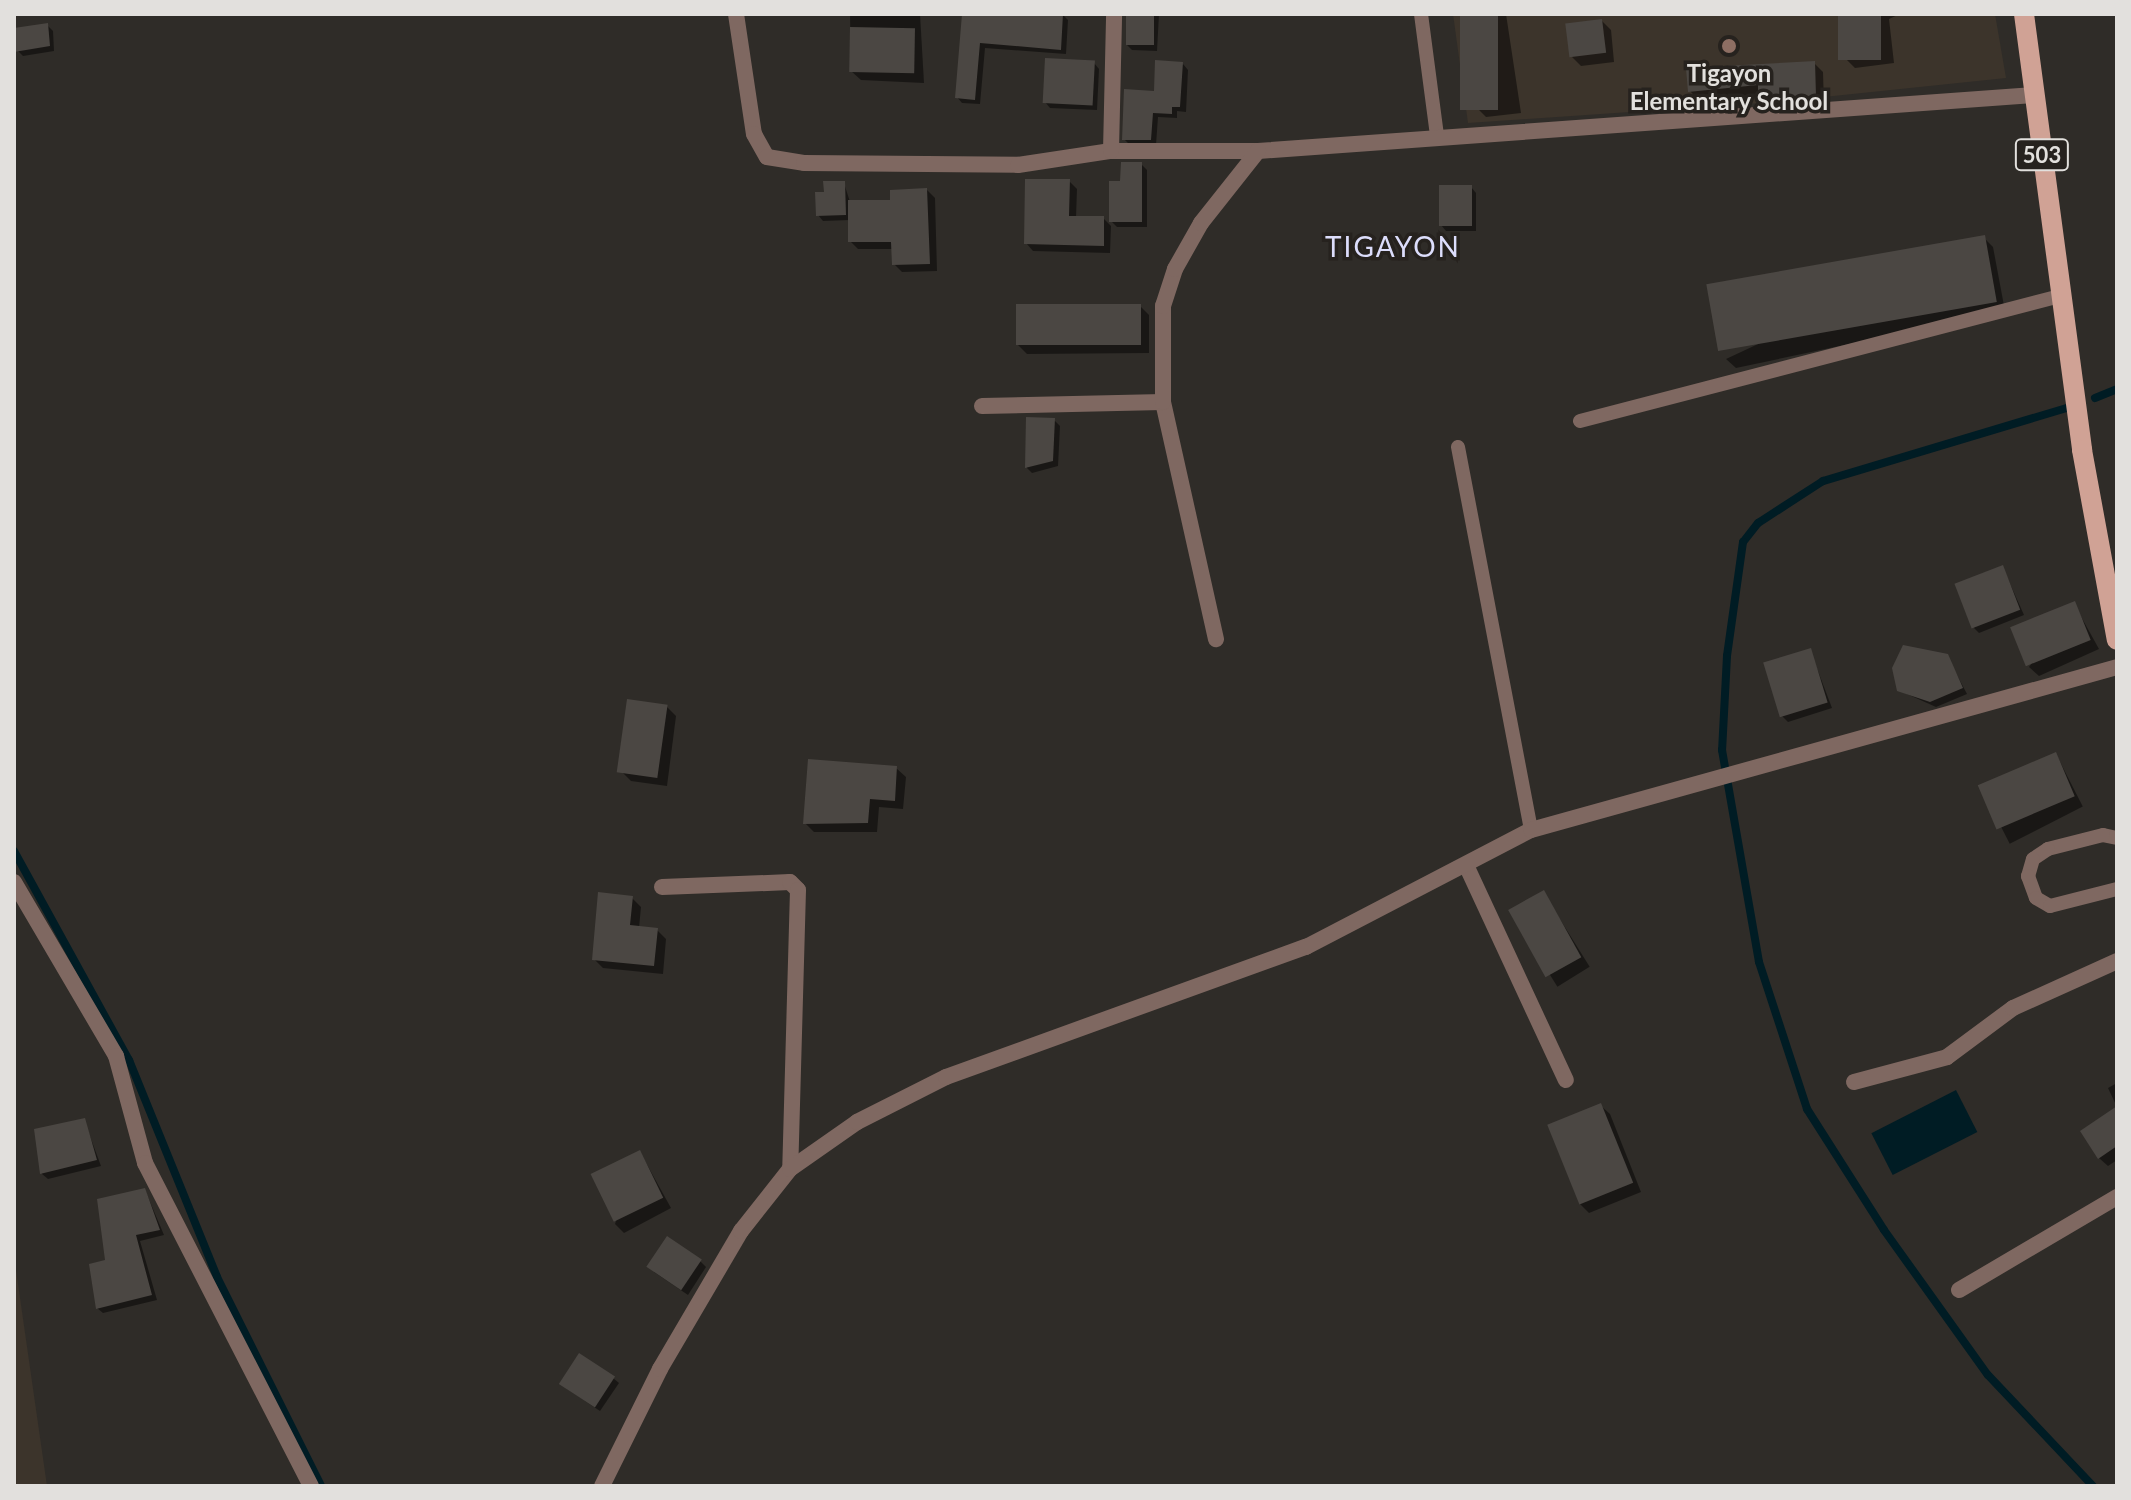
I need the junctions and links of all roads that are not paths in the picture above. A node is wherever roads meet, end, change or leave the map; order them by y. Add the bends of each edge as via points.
1 (736, 14) edge
2 (1114, 14) edge
3 (1421, 14) edge
4 (2024, 14) edge
5 (2034, 95) junction
6 (1437, 135) junction
7 (1111, 151) junction
8 (1258, 151) junction
9 (2061, 296) junction
10 (1163, 402) junction
11 (982, 406) dead end
12 (1580, 421) dead end
13 (1458, 447) dead end
14 (1216, 639) dead end
15 (2117, 640) edge
16 (2117, 667) edge
17 (1531, 830) junction
18 (2117, 838) edge
19 (1466, 865) junction
20 (14, 882) edge
21 (662, 887) dead end
22 (2117, 889) edge
23 (2117, 961) edge
24 (1566, 1080) dead end
25 (1854, 1082) dead end
26 (790, 1169) junction
27 (2117, 1197) edge
28 (1959, 1290) dead end
29 (311, 1486) edge
30 (602, 1486) edge

1 - 7 street via 754,134 767,157 804,163 1018,165
2 - 7 street
3 - 6 lane
4 - 5 main road, 503
5 - 6 street
5 - 9 main road, 503
6 - 8 street
7 - 8 street
8 - 10 street via 1201,223 1175,269 1163,306
9 - 12 lane
9 - 15 main road, 503 via 2082,450
10 - 11 street
10 - 14 street
13 - 17 lane
16 - 17 street
17 - 19 street
18 - 22 lane via 2103,835 2039,852 2028,876 2036,898 2050,906
19 - 24 street
19 - 26 street via 1306,947 946,1077 857,1122
20 - 29 street via 116,1056 145,1163
21 - 26 street via 790,882 798,890
23 - 25 street via 2013,1008 1947,1057
26 - 30 street via 741,1231 696,1303
27 - 28 street

